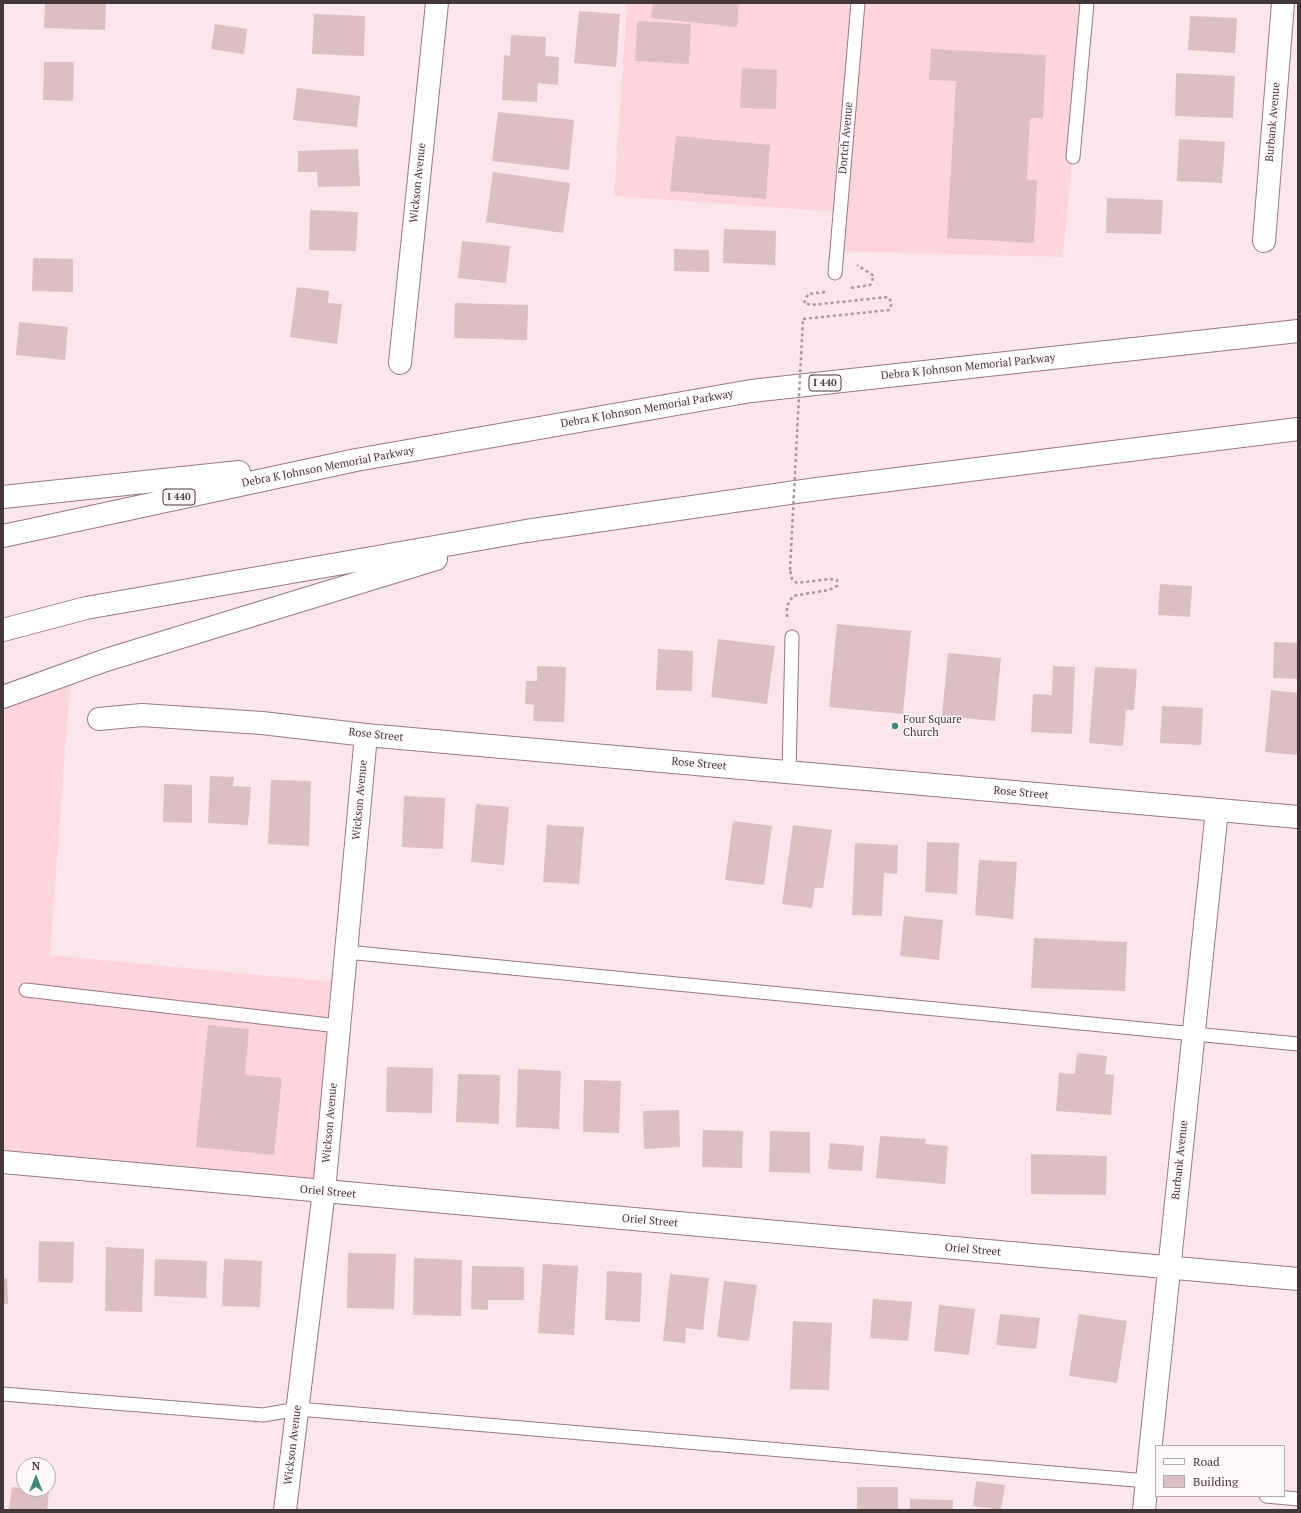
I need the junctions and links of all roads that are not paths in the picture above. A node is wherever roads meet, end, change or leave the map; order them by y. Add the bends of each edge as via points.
1 (437, 3) edge
2 (858, 3) edge
3 (1088, 3) edge
4 (1283, 3) edge
5 (1073, 157) dead end
6 (1264, 241) dead end
7 (834, 273) dead end
8 (1298, 331) edge
9 (400, 363) dead end
10 (1298, 429) edge
11 (356, 460) junction
12 (3, 497) edge
13 (526, 531) junction
14 (3, 536) edge
15 (3, 630) edge
16 (792, 637) road end
17 (3, 697) edge
18 (99, 719) dead end
19 (366, 735) junction
20 (789, 772) junction
21 (1217, 810) junction
22 (1298, 817) edge
23 (346, 952) junction
24 (26, 990) dead end
25 (338, 1026) junction
26 (1194, 1034) junction
27 (1298, 1044) edge
28 (3, 1162) edge
29 (324, 1191) junction
30 (1169, 1268) junction
31 (1298, 1279) edge
32 (3, 1394) edge
33 (298, 1409) junction
34 (1152, 1482) edge
35 (1277, 1497) edge
36 (1298, 1499) edge
37 (285, 1510) edge
38 (1144, 1510) edge

1 - 9 main road, Wickson Avenue
2 - 7 lane, Dortch Avenue
3 - 5 lane
4 - 6 main road, Burbank Avenue
8 - 11 main road, Debra K Johnson Memorial Parkway / I 440 via 751,391
10 - 13 main road via 817,489
11 - 12 main road
11 - 14 main road, Debra K Johnson Memorial Parkway / I 440
13 - 15 main road via 86,608
13 - 17 main road via 106,660
16 - 20 lane
18 - 19 main road, Rose Street via 142,715 262,723
19 - 20 main road, Rose Street
19 - 23 main road, Wickson Avenue
20 - 21 main road, Rose Street
21 - 22 main road, Rose Street
21 - 26 main road, Burbank Avenue
23 - 25 main road, Wickson Avenue
23 - 26 lane
24 - 25 lane
25 - 29 main road, Wickson Avenue
26 - 27 lane
26 - 30 main road, Burbank Avenue
28 - 29 main road, Oriel Street
29 - 30 main road, Oriel Street
29 - 33 main road, Wickson Avenue
30 - 31 main road, Oriel Street
30 - 34 main road, Burbank Avenue
32 - 33 lane via 263,1415
33 - 34 lane
33 - 37 main road, Wickson Avenue
34 - 38 main road, Burbank Avenue
35 - 36 lane

